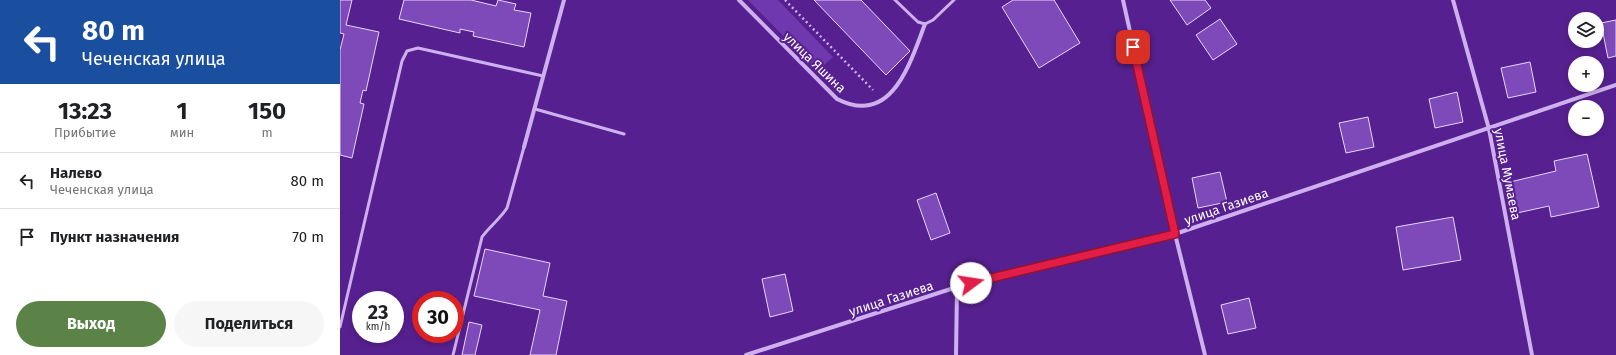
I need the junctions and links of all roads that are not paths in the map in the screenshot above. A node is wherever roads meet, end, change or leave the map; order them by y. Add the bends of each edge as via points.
1 (564, 0) edge
2 (739, 0) edge
3 (895, 0) edge
4 (954, 0) edge
5 (1123, 0) edge
6 (1453, 0) edge
7 (925, 24) junction
8 (543, 76) junction
9 (1616, 85) edge
10 (535, 109) junction
11 (1489, 129) junction
12 (624, 134) dead end
13 (524, 147) joint
14 (1175, 234) junction
15 (957, 287) junction
16 (340, 327) edge
17 (453, 355) edge
18 (746, 355) edge
19 (956, 355) edge
20 (1205, 355) edge
21 (1532, 355) edge

1 - 8 street
2 - 7 street, улица Яшина via 837,99 848,105 860,107 874,104 889,96 901,82
3 - 7 lane via 918,22
4 - 7 lane via 933,20
5 - 14 street
6 - 11 street, улица Мумаева
8 - 10 street
8 - 16 lane via 418,48 407,51 402,61
9 - 11 street, улица Газиева
10 - 12 lane
10 - 13 street
11 - 14 street, улица Газиева
11 - 21 street, улица Мумаева
13 - 17 lane via 507,208 482,237
14 - 15 street, улица Газиева
14 - 20 street
15 - 18 street, улица Газиева
15 - 19 street

